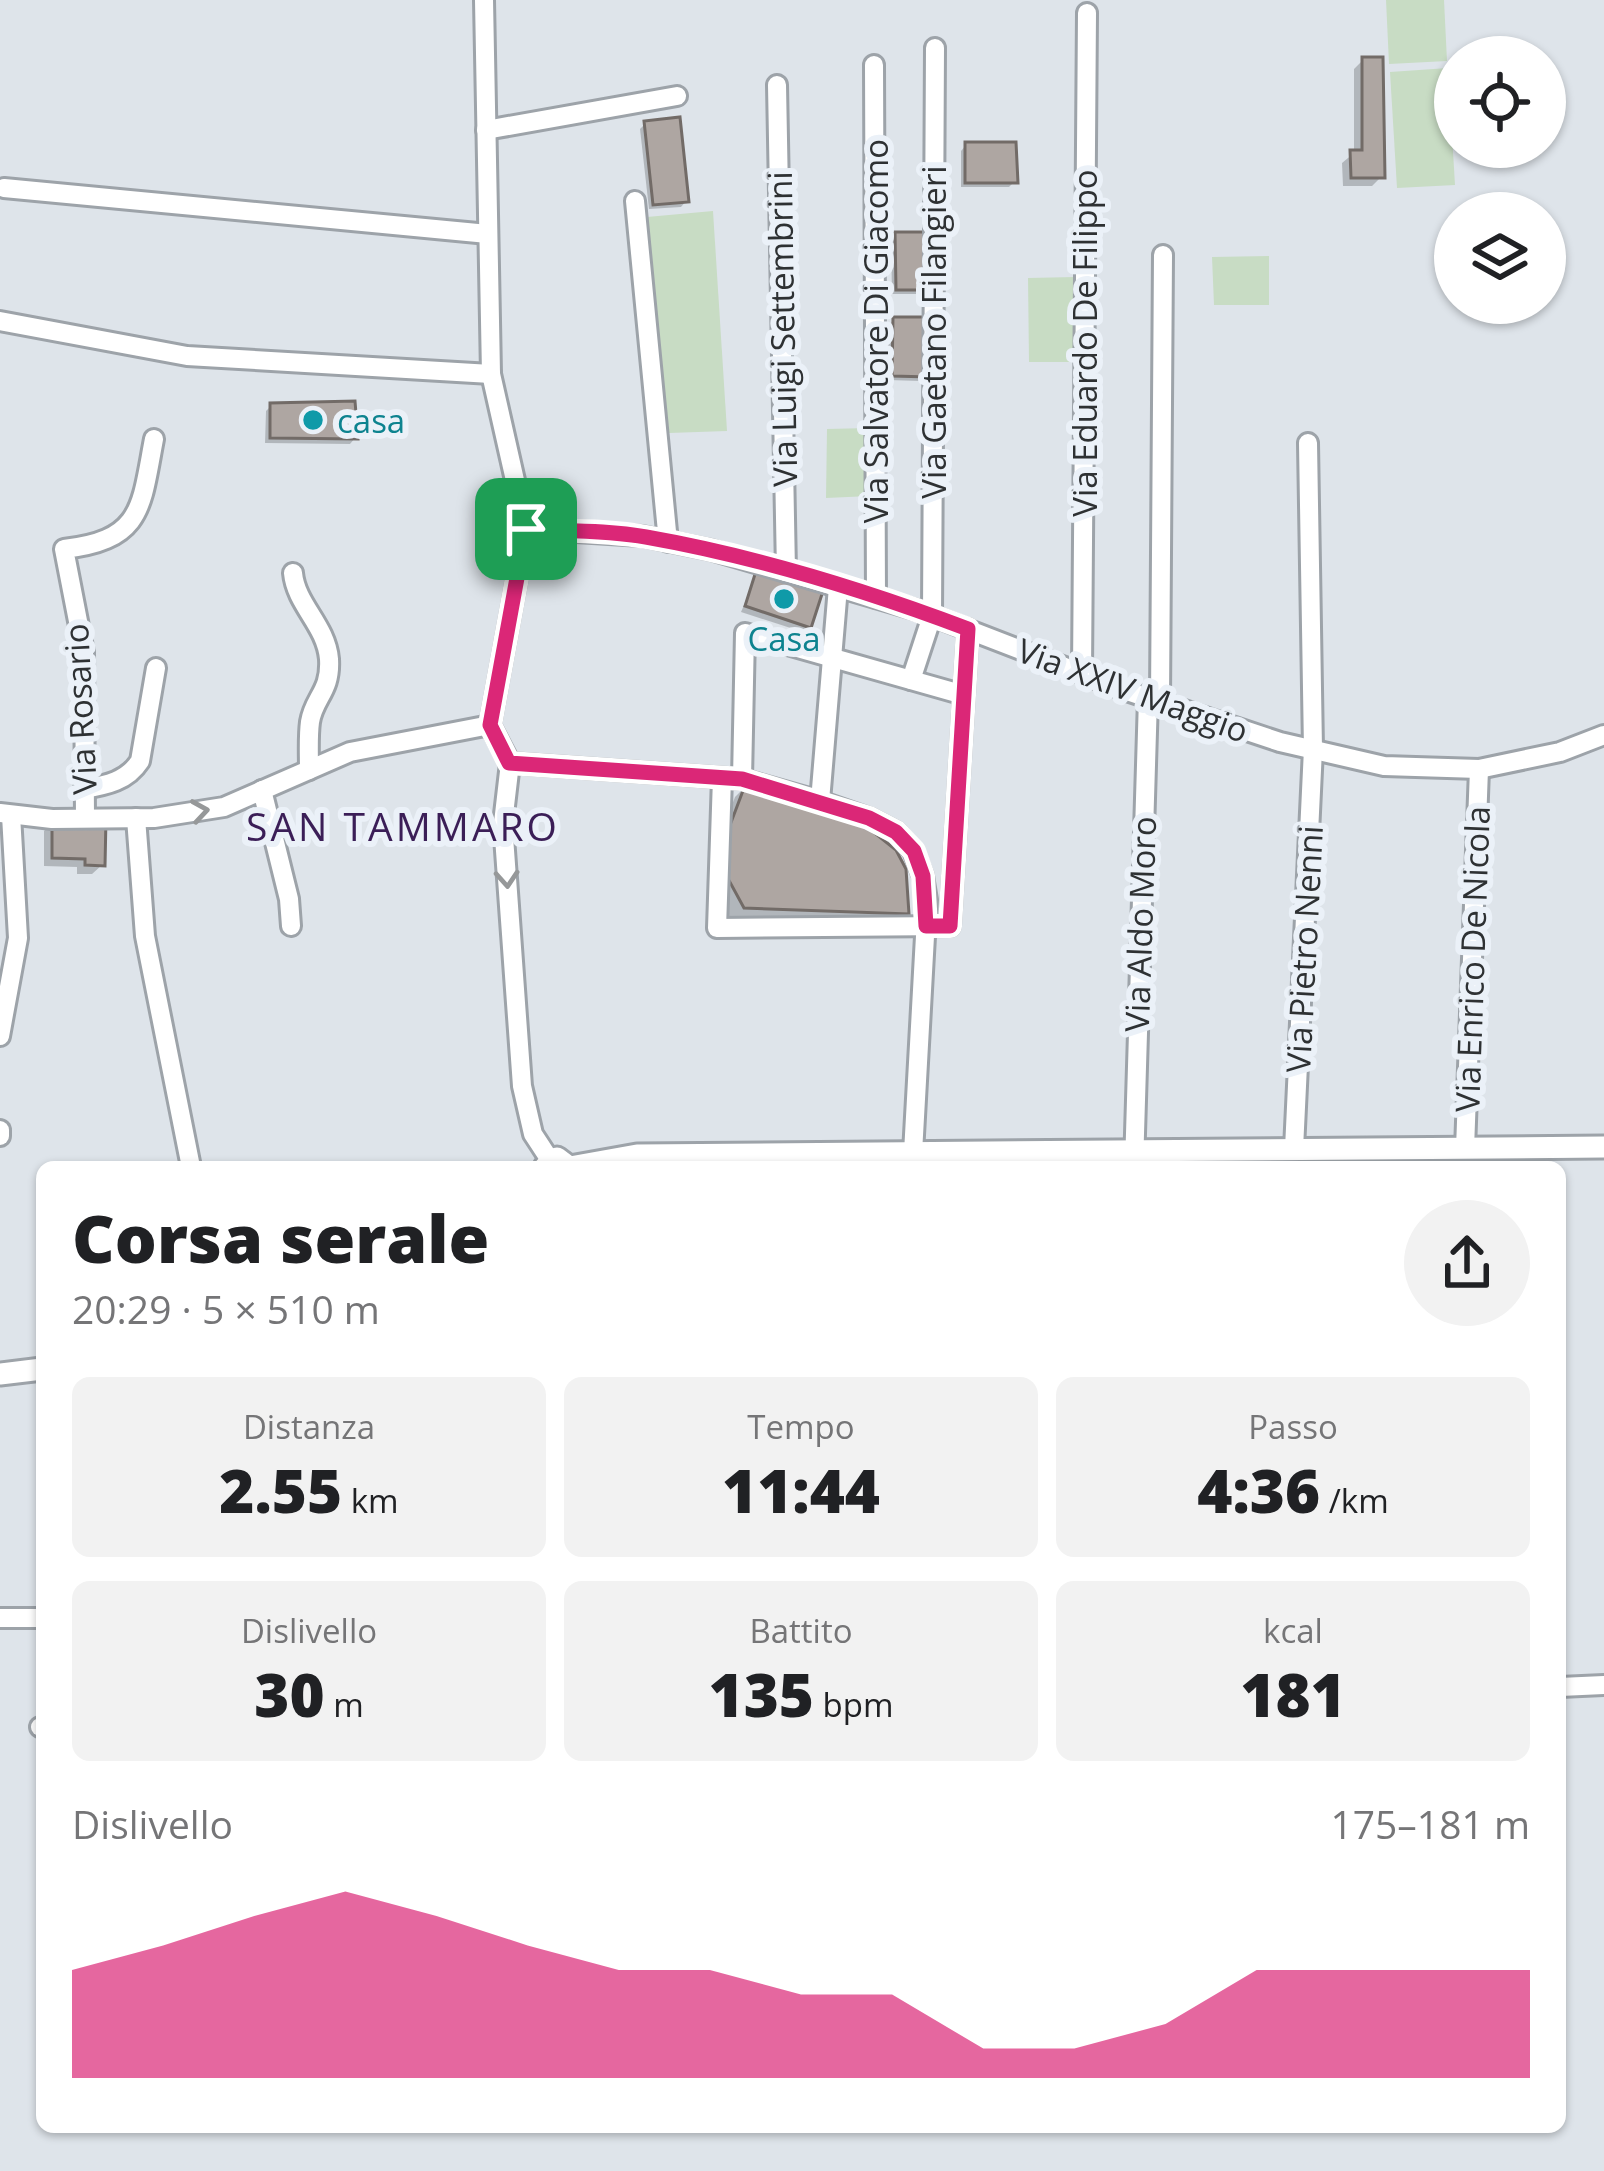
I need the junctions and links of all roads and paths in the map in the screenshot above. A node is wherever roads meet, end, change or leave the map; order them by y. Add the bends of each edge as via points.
1 (484, 0) edge
2 (1087, 13) dead end
3 (935, 48) dead end
4 (874, 64) dead end
5 (777, 85) dead end
6 (676, 96) dead end
7 (486, 130) junction
8 (4, 188) dead end
9 (634, 201) dead end
10 (488, 234) junction
11 (1162, 255) dead end
12 (0, 321) edge
13 (491, 374) junction
14 (154, 439) dead end
15 (1308, 443) dead end
16 (526, 529) junction
17 (668, 542) junction
18 (786, 572) junction
19 (293, 573) dead end
20 (838, 587) junction
21 (876, 598) junction
22 (932, 616) junction
23 (968, 629) junction
24 (832, 658) junction
25 (156, 668) dead end
26 (1082, 674) junction
27 (911, 680) junction
28 (964, 695) junction
29 (1154, 700) junction
30 (490, 725) junction
31 (1604, 736) edge
32 (1313, 749) junction
33 (509, 763) junction
34 (1479, 769) junction
35 (309, 770) junction
36 (732, 778) junction
37 (84, 789) junction
38 (262, 790) junction
39 (820, 801) junction
40 (5, 814) edge
41 (85, 818) junction
42 (136, 818) junction
43 (291, 926) dead end
44 (926, 926) junction
45 (0, 1036) edge
46 (1604, 1147) edge
47 (1294, 1149) junction
48 (1465, 1149) junction
49 (914, 1153) junction
50 (1133, 1159) edge
51 (190, 1161) edge
52 (555, 1161) edge
53 (590, 1161) edge
54 (36, 1370) edge
55 (0, 1374) edge
56 (0, 1618) edge
57 (36, 1618) edge
58 (1604, 1684) edge
59 (1566, 1687) edge

1 - 7 street
2 - 26 street, Via Eduardo De Filippo
3 - 22 street, Via Gaetano Filangieri
4 - 21 street, Via Salvatore Di Giacomo
5 - 18 street, Via Luigi Settembrini
6 - 7 street
7 - 10 street
8 - 10 street
9 - 17 street
10 - 13 street
11 - 29 street, Via Aldo Moro
12 - 13 street via 187,356
13 - 16 street
14 - 37 street, Via Rosario via 142,508 130,526 64,549 83,652
15 - 32 street, Via Pietro Nenni
16 - 17 street, Via XXIV Maggio
16 - 30 street
17 - 18 street, Via XXIV Maggio
18 - 20 street, Via XXIV Maggio
19 - 35 street via 330,665 310,723
20 - 21 street, Via XXIV Maggio
20 - 24 street
21 - 22 street, Via XXIV Maggio
22 - 23 street, Via XXIV Maggio
22 - 27 street, Via Gaetano Filangieri
23 - 26 street, Via XXIV Maggio
23 - 28 street
24 - 27 street
24 - 36 street via 746,633
24 - 39 street
25 - 37 street via 140,761 131,774
26 - 29 street, Via XXIV Maggio
27 - 28 street
28 - 44 street via 950,926
29 - 32 street, Via XXIV Maggio
29 - 50 street, Via Aldo Moro
30 - 33 street
30 - 35 street via 350,752
31 - 34 street, Via XXIV Maggio
32 - 34 street, Via XXIV Maggio via 1384,766
32 - 47 street, Via Pietro Nenni
33 - 36 street
33 -> 52 street via 503,823 521,1086 533,1134
34 - 48 street, Via Enrico De Nicola
35 - 38 street
36 - 39 street
36 - 44 street via 717,928
37 - 41 street, Via Rosario
42 -> 38 street via 224,807
38 - 43 street
39 - 44 street via 896,832 914,851
40 - 41 street
40 - 45 street via 18,938
41 - 42 street
42 - 51 street via 145,936
44 - 49 street
46 - 48 street
47 - 48 street
47 - 50 street
49 - 50 street
49 - 53 street
54 - 55 street
56 - 57 street
58 - 59 street

